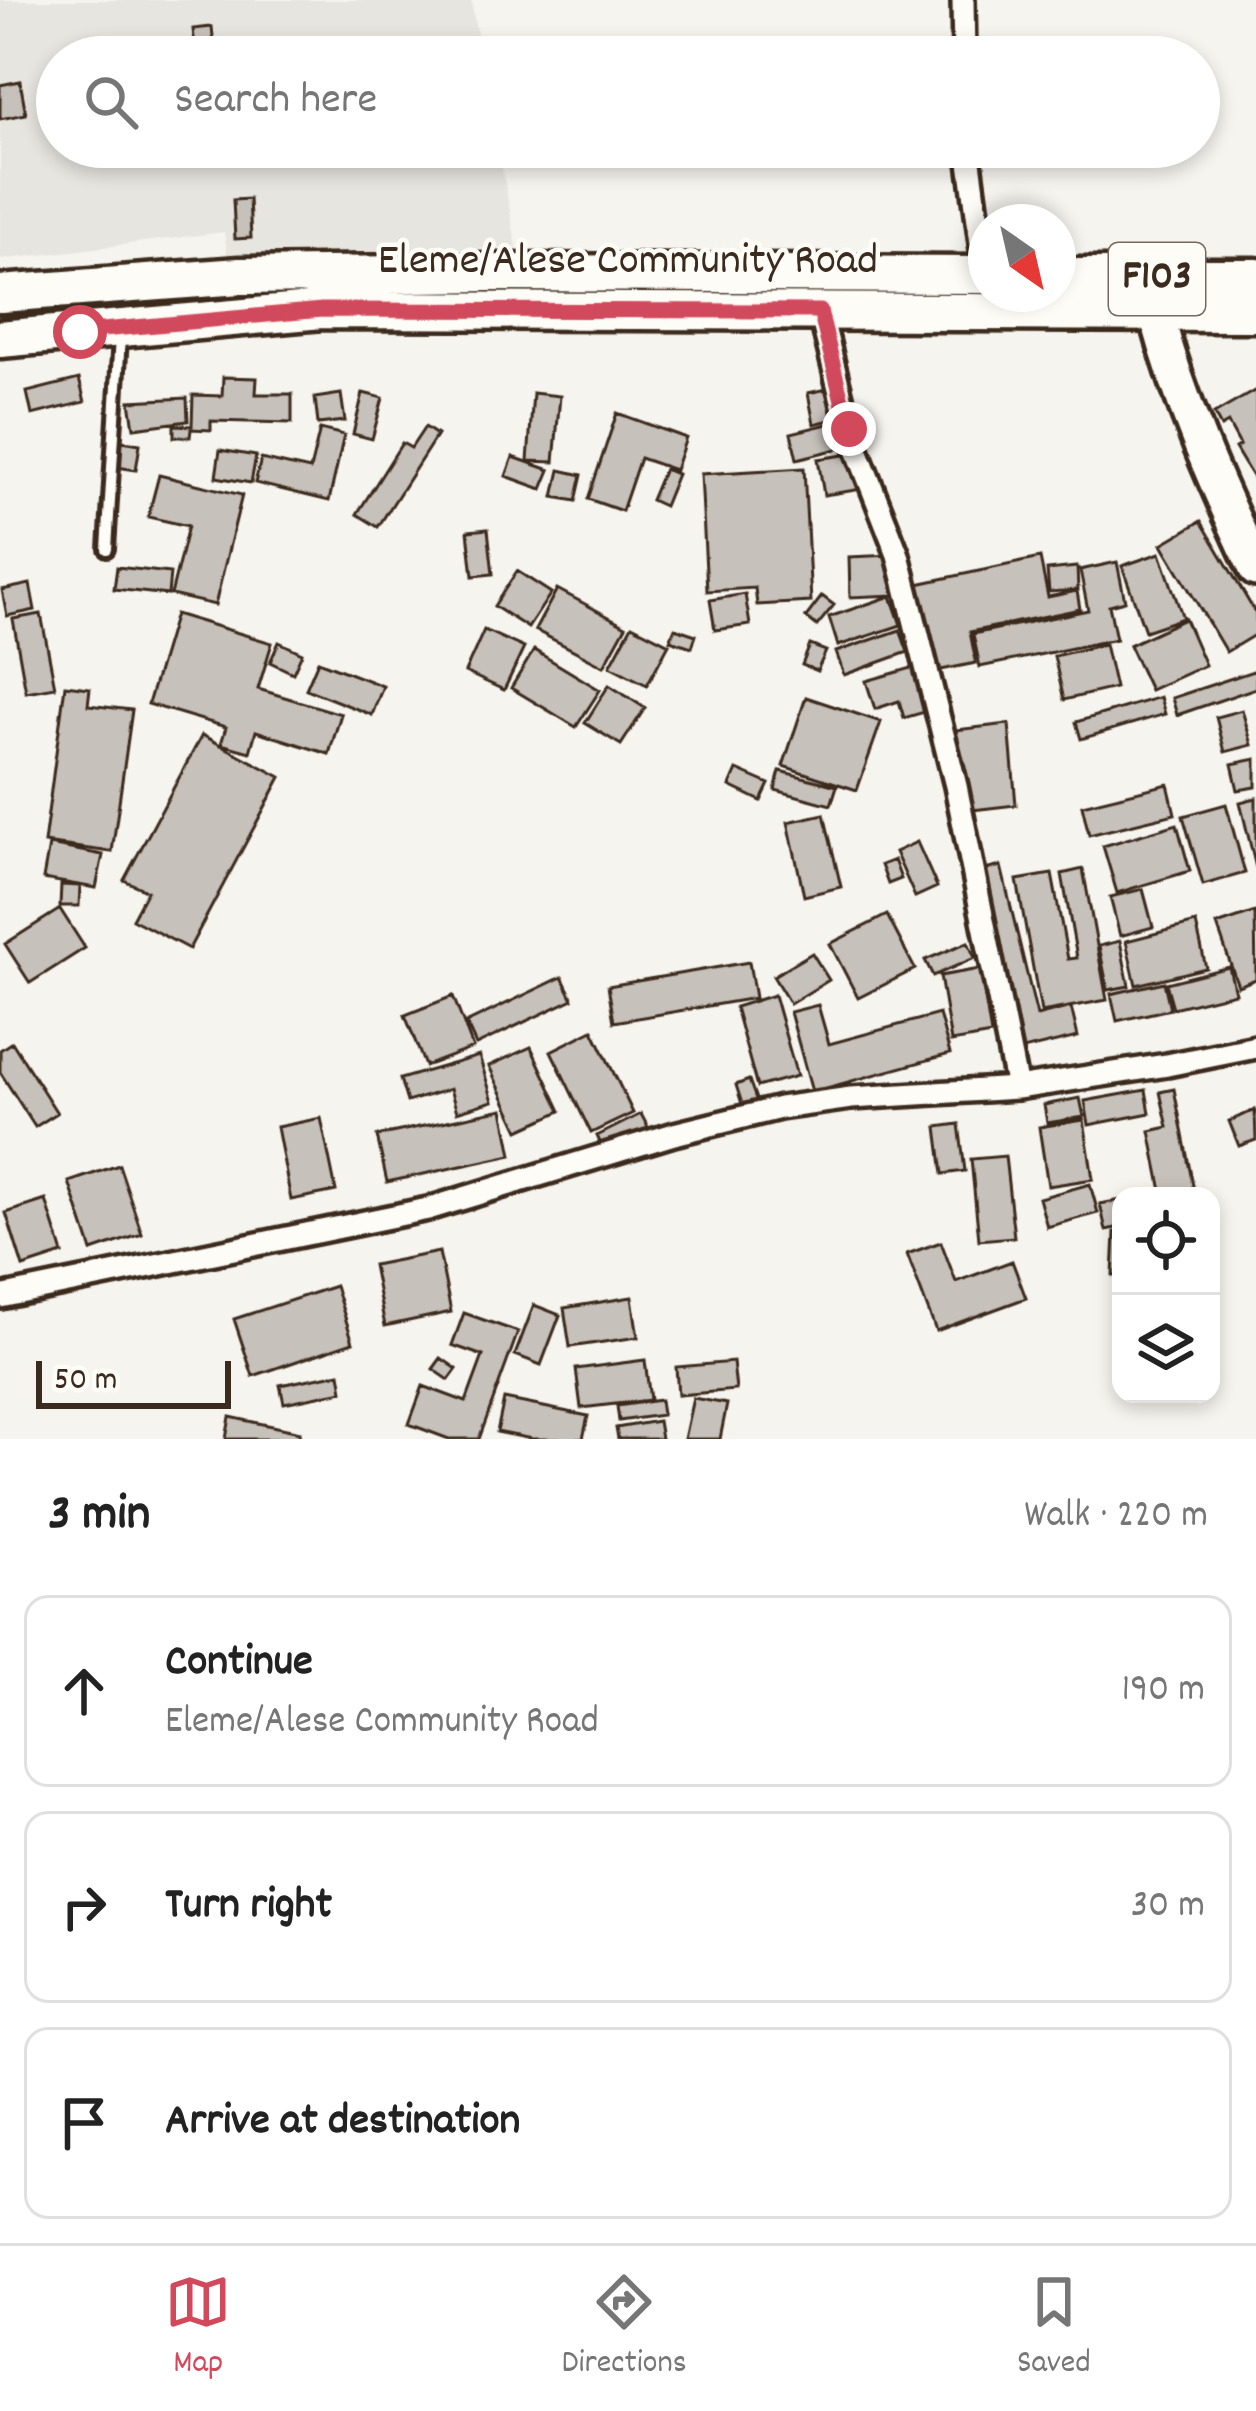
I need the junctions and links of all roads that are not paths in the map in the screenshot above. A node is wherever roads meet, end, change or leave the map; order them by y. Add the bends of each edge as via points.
1 (963, 0) edge
2 (964, 36) edge
3 (971, 168) edge
4 (976, 204) edge
5 (1076, 278) edge
6 (1256, 278) edge
7 (968, 287) edge
8 (968, 291) edge
9 (0, 294) edge
10 (1076, 303) edge
11 (820, 311) junction
12 (1256, 314) edge
13 (1157, 316) junction
14 (121, 328) junction
15 (0, 339) edge
16 (107, 549) dead end
17 (1256, 569) edge
18 (1256, 1047) edge
19 (1017, 1088) junction
20 (0, 1297) edge

1 - 2 street
3 - 4 street
5 - 6 main road, F103
7 - 9 main road, Eleme/Alese Community Road / F103 via 491,273 240,276
8 - 11 main road, Eleme/Alese Community Road / F103
10 - 13 main road, Eleme/Alese Community Road / F103
11 - 14 main road, Eleme/Alese Community Road / F103 via 322,310
11 - 19 street via 849,429 898,555 956,786
12 - 13 main road, Eleme/Alese Community Road / F103
13 - 17 street via 1175,385
14 - 15 main road, Eleme/Alese Community Road / F103
14 - 16 lane
18 - 19 street
19 - 20 street via 780,1108 428,1209

